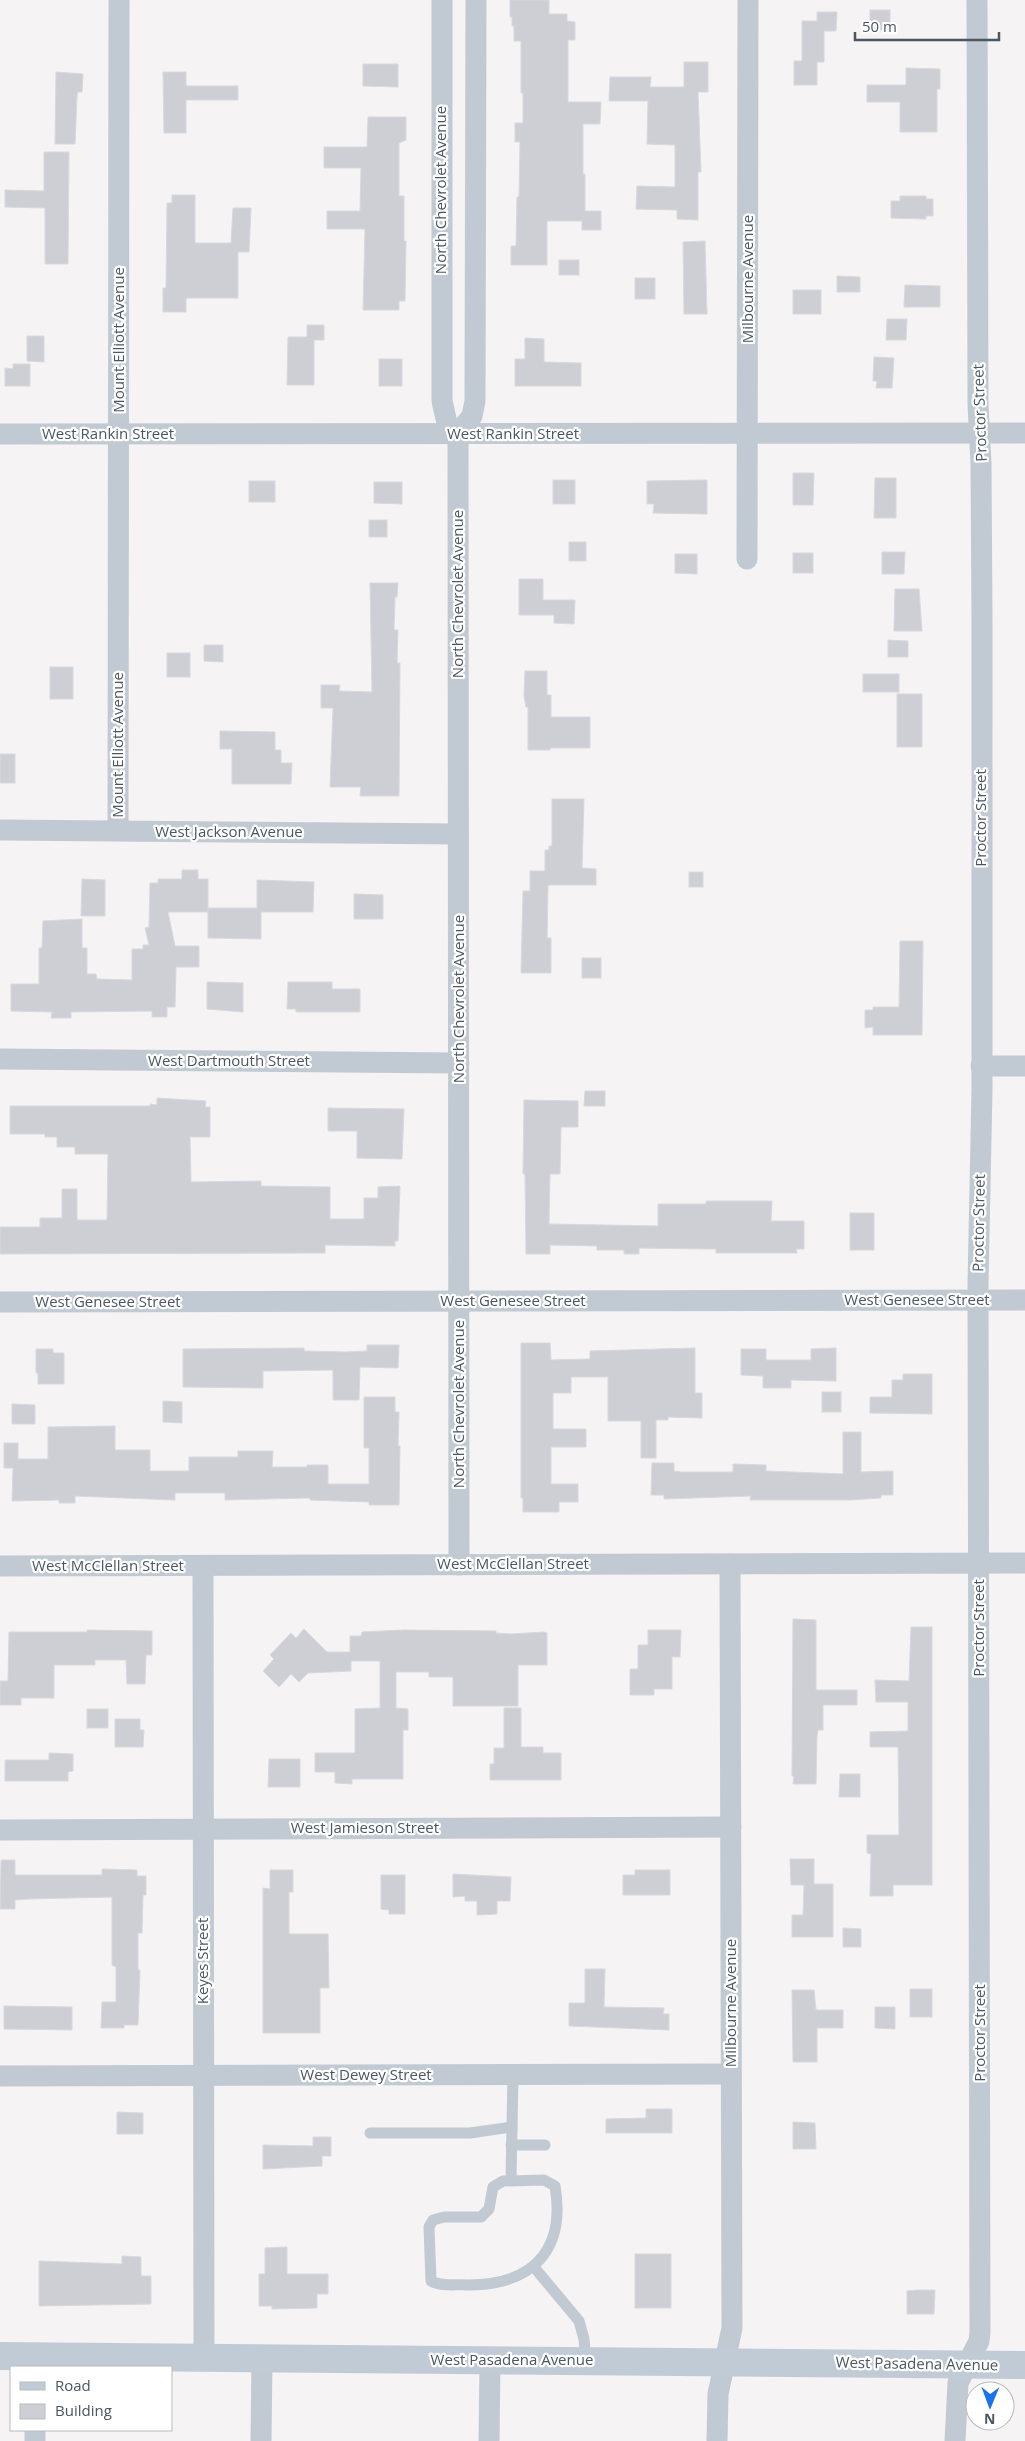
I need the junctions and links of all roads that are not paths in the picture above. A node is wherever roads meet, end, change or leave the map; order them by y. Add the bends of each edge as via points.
1 (119, 0) edge
2 (442, 0) edge
3 (476, 0) edge
4 (748, 0) edge
5 (977, 0) edge
6 (442, 93) junction
7 (475, 94) junction
8 (980, 433) junction
9 (1025, 433) edge
10 (0, 434) edge
11 (119, 434) junction
12 (458, 434) junction
13 (748, 434) junction
14 (747, 559) dead end
15 (0, 830) edge
16 (118, 830) junction
17 (458, 834) junction
18 (0, 1060) edge
19 (459, 1063) junction
20 (981, 1066) junction
21 (1025, 1066) edge
22 (978, 1300) junction
23 (1025, 1300) edge
24 (459, 1301) junction
25 (0, 1302) edge
26 (979, 1563) junction
27 (1025, 1563) edge
28 (459, 1564) junction
29 (730, 1564) junction
30 (0, 1566) edge
31 (203, 1566) junction
32 (731, 1827) junction
33 (203, 1829) junction
34 (0, 1830) edge
35 (512, 2074) junction
36 (731, 2074) junction
37 (203, 2075) junction
38 (0, 2076) edge
39 (512, 2128) junction
40 (370, 2133) dead end
41 (545, 2145) dead end
42 (511, 2146) junction
43 (511, 2180) junction
44 (534, 2267) junction
45 (0, 2356) edge
46 (204, 2358) junction
47 (262, 2358) junction
48 (490, 2360) junction
49 (586, 2361) junction
50 (36, 2362) edge
51 (726, 2362) junction
52 (966, 2364) junction
53 (1025, 2365) edge
54 (260, 2441) edge
55 (489, 2441) edge
56 (718, 2441) edge
57 (955, 2441) edge

1 - 11 street, Mount Elliott Avenue
2 - 6 street, North Chevrolet Avenue
3 - 7 street
4 - 13 street, Milbourne Avenue
5 - 8 street, Proctor Street
6 - 7 street
6 - 12 street, North Chevrolet Avenue via 442,401 447,423
7 - 12 street via 474,401 472,416
8 - 9 street, West Rankin Street
8 - 13 street, West Rankin Street
8 - 20 street, Proctor Street
10 - 11 street, West Rankin Street
11 - 12 street, West Rankin Street
11 - 16 street, Mount Elliott Avenue
12 - 13 street, West Rankin Street
12 - 17 street, North Chevrolet Avenue
13 - 14 street, Milbourne Avenue
15 - 16 street, West Jackson Avenue
16 - 17 street, West Jackson Avenue
17 - 19 street, North Chevrolet Avenue
18 - 19 street, West Dartmouth Street
19 - 24 street, North Chevrolet Avenue
20 - 21 street
20 - 22 street, Proctor Street
22 - 23 street, West Genesee Street
22 - 24 street, West Genesee Street
22 - 26 street, Proctor Street
24 - 25 street, West Genesee Street
24 - 28 street, North Chevrolet Avenue
26 - 27 street, West McClellan Street
26 - 29 street, West McClellan Street
26 - 52 street, Proctor Street via 980,2333 979,2342
28 - 29 street, West McClellan Street
28 - 31 street, West McClellan Street
29 - 32 street, Milbourne Avenue
30 - 31 street, West McClellan Street
31 - 33 street, Keyes Street
32 - 33 street, West Jamieson Street
32 - 36 street, Milbourne Avenue
33 - 34 street, West Jamieson Street
33 - 37 street, Keyes Street
35 - 36 street, West Dewey Street
35 - 37 street, West Dewey Street
35 - 39 lane
36 - 51 street, Milbourne Avenue via 732,2328
37 - 38 street, West Dewey Street
37 - 46 street, Keyes Street
39 - 40 lane via 470,2133
39 - 42 lane
41 - 42 lane
42 - 43 lane
43 - 44 lane via 544,2180 555,2186 552,2240
43 - 44 lane via 493,2187 489,2209 481,2217 433,2220 430,2227 430,2278 433,2283 494,2284
44 - 49 lane via 579,2321
45 - 50 street, West Pasadena Avenue
46 - 47 street, West Pasadena Avenue
46 - 50 street, West Pasadena Avenue
47 - 48 street, West Pasadena Avenue
47 - 54 street
48 - 49 street, West Pasadena Avenue
48 - 55 street
49 - 51 street, West Pasadena Avenue
51 - 52 street, West Pasadena Avenue
51 - 56 street, Milbourne Avenue via 718,2394
52 - 53 street, West Pasadena Avenue
52 - 57 street, Proctor Street via 956,2391

